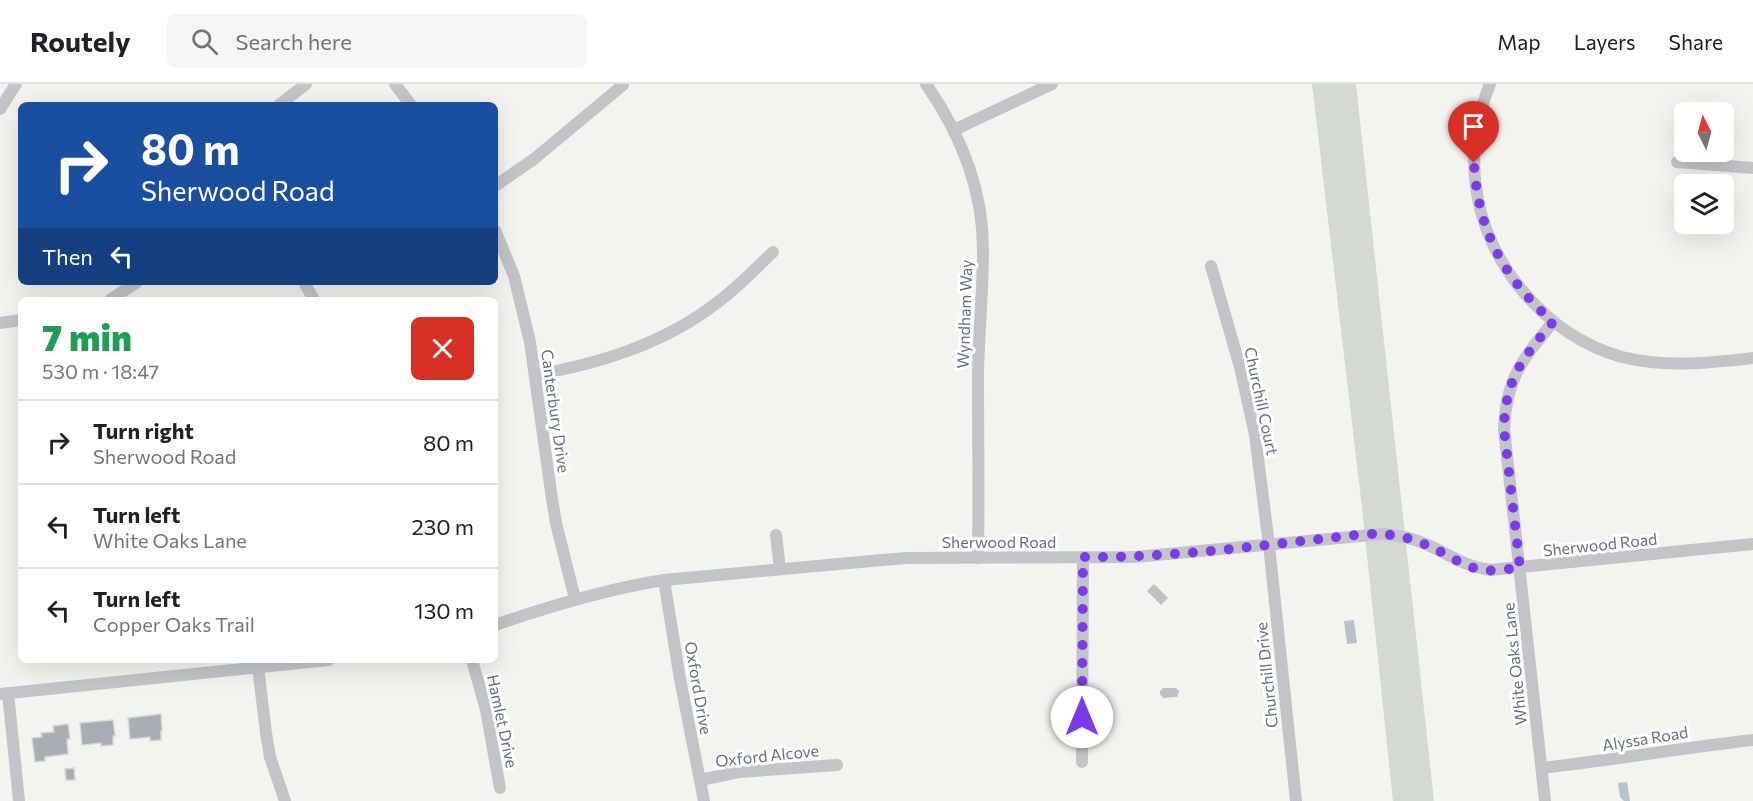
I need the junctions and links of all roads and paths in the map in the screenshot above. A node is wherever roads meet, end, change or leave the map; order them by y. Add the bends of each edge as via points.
1 (16, 84) edge
2 (306, 84) edge
3 (395, 84) edge
4 (926, 84) edge
5 (1052, 84) edge
6 (1490, 84) edge
7 (623, 86) dead end
8 (283, 102) edge
9 (409, 102) edge
10 (0, 109) edge
11 (954, 130) junction
12 (1677, 162) dead end
13 (1753, 168) edge
14 (498, 184) edge
15 (498, 238) edge
16 (773, 252) dead end
17 (1211, 266) dead end
18 (132, 285) edge
19 (114, 297) edge
20 (18, 320) edge
21 (0, 322) edge
22 (1553, 322) junction
23 (1753, 358) edge
24 (535, 375) junction
25 (776, 535) dead end
26 (1753, 544) edge
27 (1269, 545) junction
28 (1083, 557) junction
29 (978, 558) junction
30 (1520, 568) junction
31 (780, 569) junction
32 (664, 580) junction
33 (575, 599) junction
34 (498, 624) edge
35 (299, 663) edge
36 (473, 663) edge
37 (258, 667) junction
38 (4, 693) edge
39 (1753, 740) edge
40 (1082, 762) dead end
41 (837, 765) dead end
42 (1542, 768) junction
43 (700, 780) junction
44 (501, 788) dead end
45 (19, 801) edge
46 (285, 801) edge
47 (704, 801) edge
48 (1296, 801) edge
49 (1545, 801) edge

1 - 10 street
2 - 8 street
3 - 9 street
4 - 11 street, Wyndham Way
5 - 11 street
6 - 22 street via 1478,121 1474,163 1481,210 1501,261
7 - 14 street
11 - 29 street, Wyndham Way via 976,192 983,249 978,372
12 - 13 street
15 - 24 street, Canterbury Drive via 516,287
16 - 24 street via 718,302 663,336 598,362
17 - 27 street, Churchill Court via 1249,405
18 - 19 street
20 - 21 street
22 - 23 street via 1599,348 1642,361 1682,365
22 - 30 street, White Oaks Lane via 1515,373 1505,410
24 - 33 street, Canterbury Drive via 556,523
25 - 31 street
26 - 30 street, Sherwood Road
27 - 28 street, Sherwood Road via 1169,555
27 - 30 street, Sherwood Road via 1365,534 1398,535 1474,568
27 - 48 street, Churchill Drive
28 - 29 street, Sherwood Road
28 - 40 street
29 - 31 street, Sherwood Road via 898,559
30 - 42 street, White Oaks Lane
31 - 32 street, Sherwood Road
32 - 33 street, Sherwood Road
32 - 43 street, Oxford Drive
33 - 34 street, Sherwood Road
35 - 37 street
36 - 44 street, Hamlet Drive
37 - 38 street
37 - 46 street via 270,757
38 - 45 street
39 - 42 street, Alyssa Road
41 - 43 street, Oxford Alcove via 739,772
42 - 49 street, White Oaks Lane
43 - 47 street, Oxford Drive

